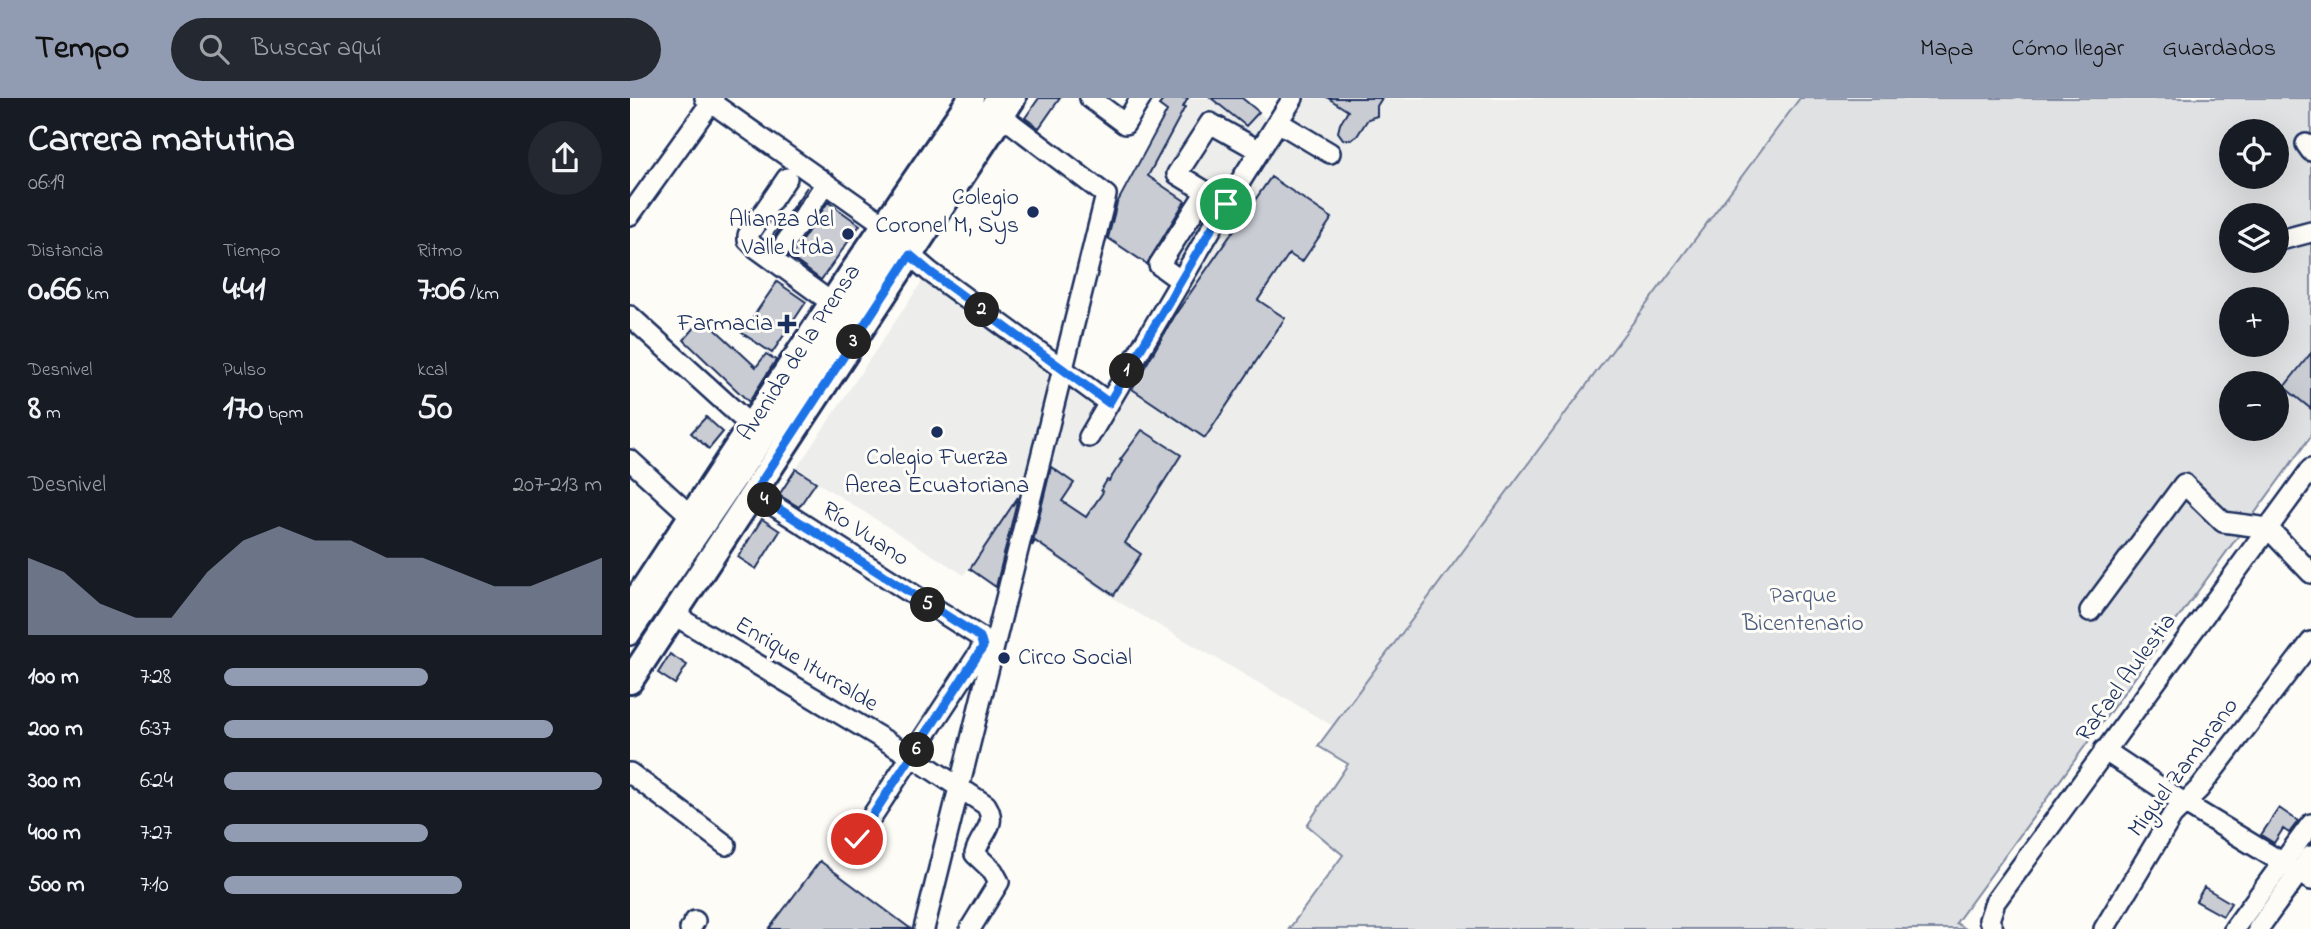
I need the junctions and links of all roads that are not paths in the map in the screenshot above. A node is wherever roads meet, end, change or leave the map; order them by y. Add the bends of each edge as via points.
1 (971, 98) edge
2 (1090, 98) edge
3 (1141, 98) edge
4 (1293, 98) edge
5 (710, 100) edge
6 (1004, 104) edge
7 (1278, 122) junction
8 (1260, 151) junction
9 (1330, 153) dead end
10 (787, 178) dead end
11 (826, 183) junction
12 (1206, 192) junction
13 (1226, 204) junction
14 (630, 215) edge
15 (885, 225) junction
16 (2311, 232) edge
17 (2289, 238) edge
18 (784, 245) dead end
19 (910, 255) junction
20 (1181, 281) junction
21 (832, 303) junction
22 (630, 316) edge
23 (1109, 403) junction
24 (751, 426) junction
25 (1089, 438) dead end
26 (630, 460) edge
27 (2311, 469) edge
28 (754, 493) junction
29 (692, 517) junction
30 (2268, 528) junction
31 (2311, 573) edge
32 (630, 609) edge
33 (2090, 611) dead end
34 (674, 615) junction
35 (630, 635) edge
36 (2311, 642) edge
37 (630, 681) edge
38 (2104, 750) junction
39 (913, 757) junction
40 (630, 773) edge
41 (2184, 803) junction
42 (2311, 824) edge
43 (857, 839) dead end
44 (726, 845) dead end
45 (2311, 856) edge
46 (2297, 872) edge
47 (1991, 925) edge
48 (924, 929) edge
49 (970, 929) edge
50 (2104, 929) edge
51 (2234, 929) edge
52 (2258, 929) edge

1 - 15 main road, Avenida de la Prensa
2 - 3 street via 1125,124
4 - 7 street
5 - 11 street
5 - 14 street
6 - 19 main road, Avenida de la Prensa
6 - 35 street
6 - 48 street via 1106,195
7 - 8 street
7 - 9 street
8 - 12 street via 1210,123 1177,174
8 - 13 street
10 - 21 street via 748,240
11 - 15 street
11 - 18 street
12 - 13 street
12 - 20 street via 1159,265
13 - 20 street
15 - 21 main road, Avenida de la Prensa
16 - 17 street
19 - 23 street
19 - 28 main road, Avenida de la Prensa
20 - 23 street
21 - 24 main road, Avenida de la Prensa
22 - 24 street
23 - 25 street
24 - 29 main road, Avenida de la Prensa
26 - 29 street
27 - 30 street, Rafael Aulestia
28 - 34 main road, Avenida de la Prensa
28 - 39 street, Río Vuano via 980,637 983,647
29 - 32 main road, Avenida de la Prensa
30 - 31 street
30 - 33 street via 2222,522 2184,484
30 - 38 street, Rafael Aulestia
34 - 37 main road, Avenida de la Prensa
34 - 39 street, Enrique Iturralde
36 - 41 street, Miguel Zambrano
38 - 41 street
38 - 47 street, Rafael Aulestia via 1995,902
39 - 43 street
39 - 49 street, Enrique Iturralde via 986,805 991,813 990,826 975,853 999,882
40 - 44 street
41 - 46 street
41 - 50 street, Miguel Zambrano
42 - 46 street
45 - 46 street
46 - 51 street
46 - 52 street

